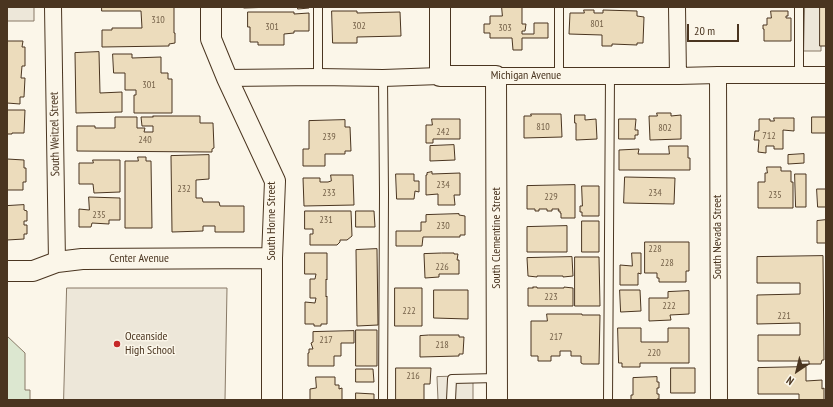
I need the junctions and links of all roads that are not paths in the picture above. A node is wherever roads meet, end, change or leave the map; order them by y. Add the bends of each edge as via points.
1 (53, 7) edge
2 (211, 7) edge
3 (318, 7) edge
4 (440, 7) edge
5 (559, 7) edge
6 (677, 7) edge
7 (799, 7) edge
8 (718, 74) junction
9 (799, 75) junction
10 (826, 75) edge
11 (440, 76) junction
12 (496, 76) junction
13 (559, 76) junction
14 (610, 76) junction
15 (678, 76) junction
16 (318, 77) junction
17 (227, 78) junction
18 (383, 78) junction
19 (272, 258) junction
20 (57, 262) junction
21 (7, 271) edge
22 (497, 378) junction
23 (272, 400) edge
24 (383, 400) edge
25 (451, 400) edge
26 (497, 400) edge
27 (608, 400) edge
28 (718, 400) edge

1 - 20 street, South Weitzel Street
2 - 17 street, South Horne Street via 211,39
3 - 16 lane
4 - 11 street
5 - 13 lane
6 - 15 street
7 - 9 lane
8 - 9 street, Michigan Avenue
8 - 15 street, Michigan Avenue
8 - 28 street, South Nevada Street
9 - 10 street, Michigan Avenue
11 - 12 street, Michigan Avenue
11 - 18 street, Michigan Avenue
12 - 13 street, Michigan Avenue
12 - 22 street, South Clementine Street
13 - 14 street, Michigan Avenue
14 - 15 street, Michigan Avenue
14 - 27 lane
16 - 17 street, Michigan Avenue
16 - 18 street, Michigan Avenue
17 - 19 street, South Horne Street via 275,181
18 - 24 lane
19 - 20 street, Center Avenue via 82,259
19 - 23 street, South Horne Street
20 - 21 street, Center Avenue via 33,271
22 - 25 lane via 452,380
22 - 26 street, South Clementine Street

